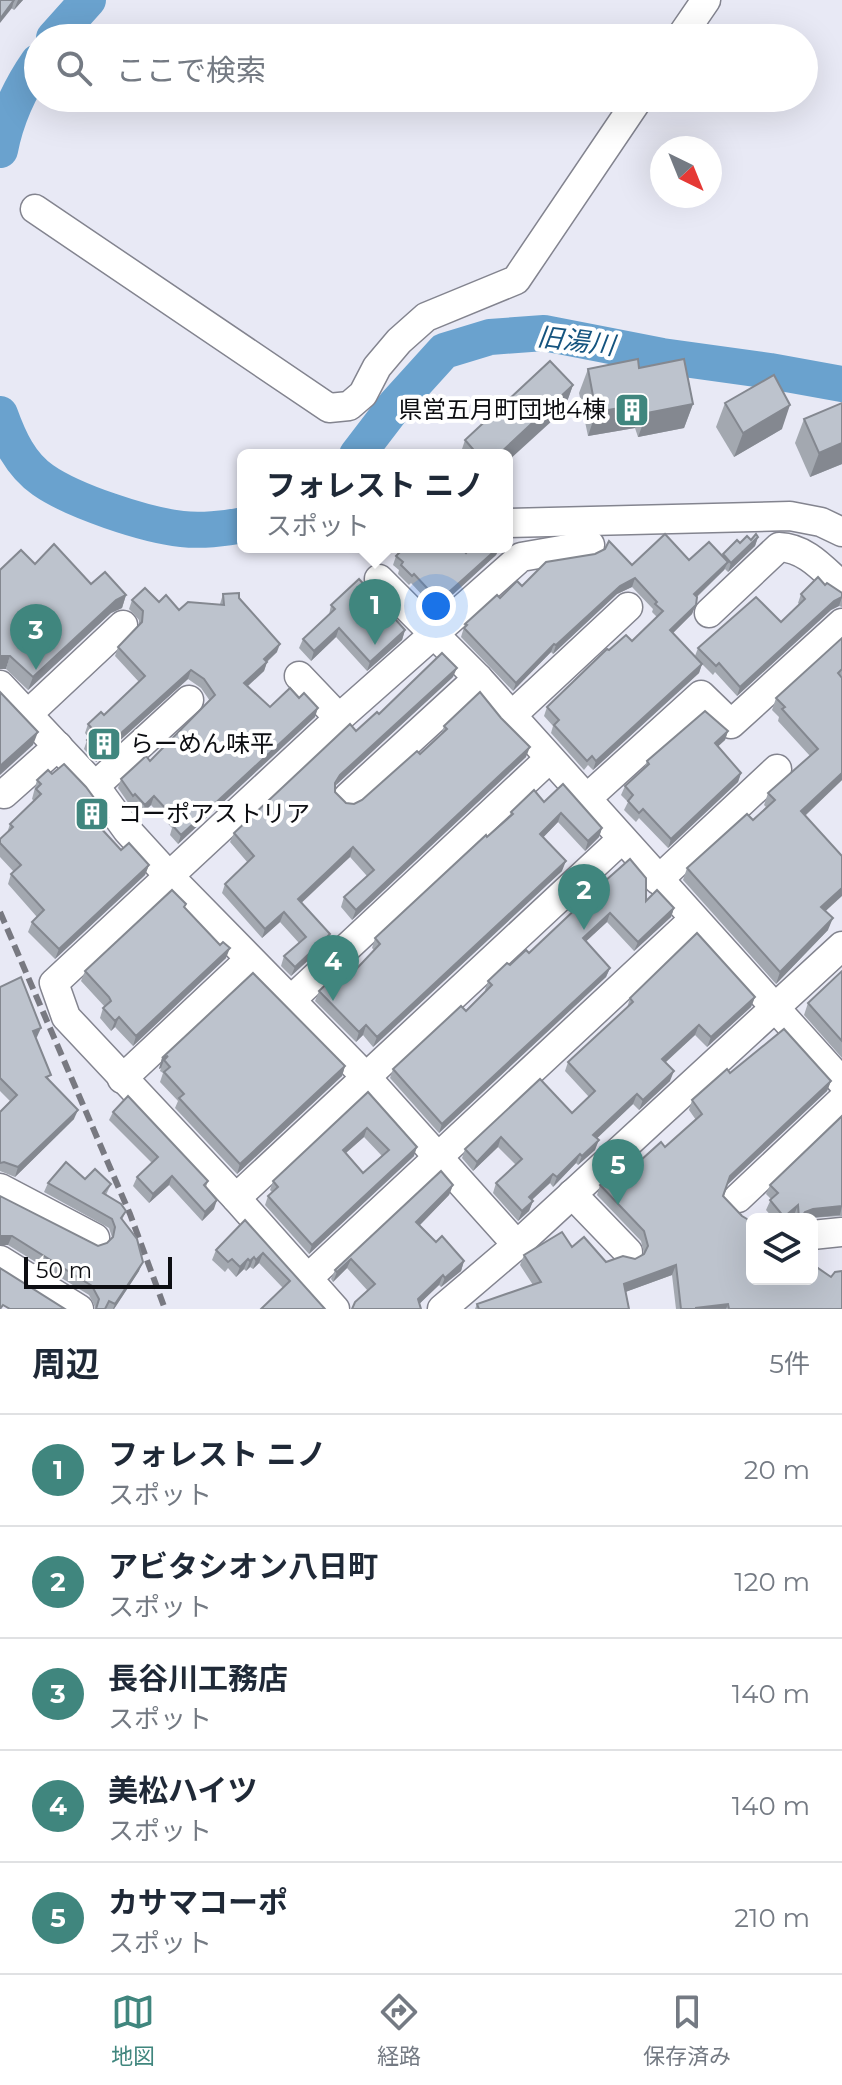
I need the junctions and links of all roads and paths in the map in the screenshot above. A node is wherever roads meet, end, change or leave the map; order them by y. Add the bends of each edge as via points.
1 (706, 0) edge
2 (690, 24) edge
3 (630, 112) edge
4 (35, 209) dead end
5 (513, 523) edge
6 (842, 532) edge
7 (590, 545) dead end
8 (379, 579) dead end
9 (842, 586) edge
10 (628, 607) dead end
11 (709, 613) dead end
12 (842, 623) edge
13 (123, 625) dead end
14 (433, 635) junction
15 (299, 676) dead end
16 (478, 678) junction
17 (0, 685) edge
18 (189, 700) dead end
19 (28, 714) junction
20 (510, 717) junction
21 (339, 718) junction
22 (58, 746) junction
23 (549, 759) junction
24 (777, 769) dead end
25 (95, 786) junction
26 (4, 794) dead end
27 (348, 797) dead end
28 (586, 799) junction
29 (622, 839) junction
30 (169, 876) junction
31 (658, 880) junction
32 (694, 919) junction
33 (842, 946) edge
34 (249, 960) junction
35 (292, 999) junction
36 (775, 1009) junction
37 (367, 1078) junction
38 (122, 1079) junction
39 (842, 1082) edge
40 (842, 1100) edge
41 (440, 1158) junction
42 (0, 1188) edge
43 (572, 1194) junction
44 (236, 1198) junction
45 (738, 1198) dead end
46 (842, 1232) edge
47 (818, 1234) edge
48 (95, 1238) dead end
49 (517, 1245) junction
50 (628, 1252) dead end
51 (0, 1260) edge
52 (307, 1279) junction
53 (79, 1309) edge
54 (335, 1309) edge
55 (442, 1309) edge

1 - 2 street
3 - 4 street via 516,280 426,317 377,367 363,394 339,409 329,408
5 - 6 street via 790,516
7 - 14 street via 521,557
8 - 14 street
9 - 11 street via 804,554 779,547
10 - 20 street
12 - 28 street via 731,724 701,695
13 - 19 street
14 - 16 street
14 - 21 street
15 - 21 street
16 - 20 street
16 - 27 street
17 - 19 street
18 - 25 street
19 - 22 street
20 - 23 street
21 - 30 street
22 - 25 street
22 - 26 street
23 - 28 street
23 - 35 street
24 - 31 street
25 - 30 street
28 - 29 street
29 - 31 street
29 - 37 street
30 - 34 street
30 - 38 street via 54,983 66,1017
31 - 32 street
32 - 36 street
32 - 41 street
33 - 36 street
34 - 35 street
34 - 38 street
35 - 37 street
36 - 39 street
36 - 43 street
37 - 41 street
37 - 44 street
38 - 44 street
40 - 45 street
41 - 49 street
41 - 52 street
42 - 48 street
43 - 49 street
43 - 50 street
44 - 52 street
46 - 47 street
49 - 55 street
51 - 53 street
52 - 54 street

